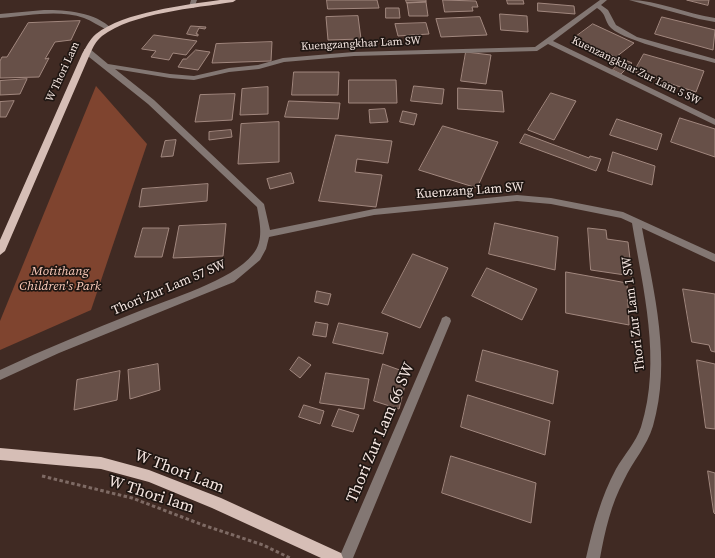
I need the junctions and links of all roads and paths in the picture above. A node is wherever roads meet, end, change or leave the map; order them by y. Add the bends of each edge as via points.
1 (234, 0) edge
2 (604, 0) edge
3 (632, 0) edge
4 (193, 3) edge
5 (596, 6) junction
6 (0, 16) edge
7 (715, 20) edge
8 (109, 29) junction
9 (548, 41) junction
10 (87, 51) junction
11 (715, 61) edge
12 (107, 66) junction
13 (715, 122) edge
14 (636, 222) junction
15 (266, 234) junction
16 (0, 251) edge
17 (715, 258) edge
18 (446, 321) dead end
19 (0, 375) edge
20 (0, 454) edge
21 (40, 475) dead end
22 (290, 558) edge
23 (336, 558) edge
24 (346, 558) edge
25 (593, 558) edge

1 - 4 main road, W Thori Lam
2 - 5 street, Kuengzangkhar Lam SW
3 - 7 street
4 - 8 main road, W Thori Lam
5 - 9 street, Kuengzangkhar Lam SW
5 - 11 street via 606,11 613,26 635,38
6 - 8 street via 72,14 87,17
8 - 10 main road, W Thori Lam via 93,42
9 - 12 street, Kuengzangkhar Lam SW via 537,49 354,54 283,60 194,78
9 - 13 street, Kuenzangkhar Zur Lam 5 SW
10 - 12 street, Thori Zur Lam 57 SW
10 - 16 main road, W Thori Lam
12 - 15 street, Thori Zur Lam 57 SW via 151,102 261,206
14 - 15 street, Kuenzang Lam SW via 623,215 551,201 517,198 374,212
14 - 17 street, Kuenzang Lam SW
14 - 25 street, Thori Zur Lam 1 SW via 650,302 656,361 655,396 647,428 620,476 600,524
15 - 19 street, Thori Zur Lam 57 SW via 265,246 249,266 230,279
18 - 24 street, Thori Zur Lam 66 SW
20 - 23 main road, W Thori Lam via 102,463 149,476
21 - 22 path, W Thori lam via 132,498 264,545

